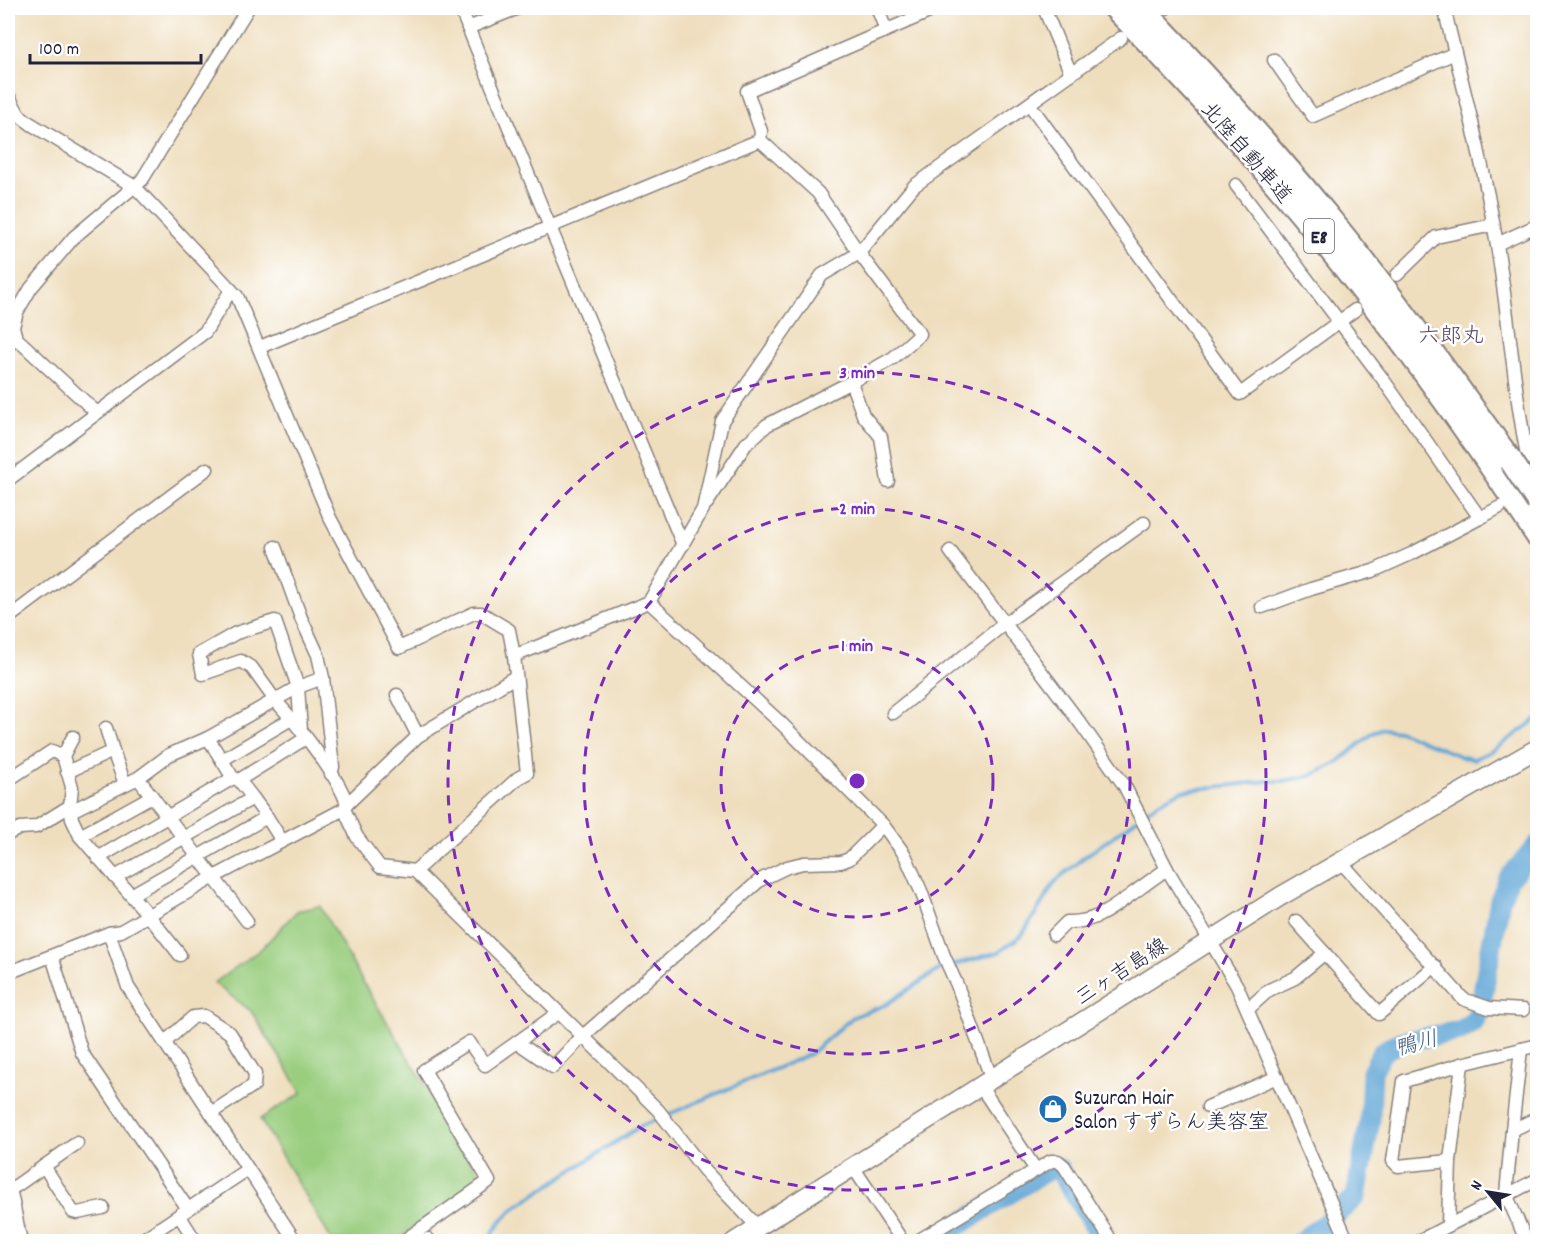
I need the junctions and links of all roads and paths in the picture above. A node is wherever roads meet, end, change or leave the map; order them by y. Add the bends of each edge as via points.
1 (248, 8) edge
2 (460, 8) edge
3 (518, 8) edge
4 (876, 8) edge
5 (938, 8) edge
6 (1044, 8) edge
7 (1115, 8) edge
8 (1142, 8) edge
9 (1444, 8) edge
10 (468, 28) junction
11 (886, 30) junction
12 (1121, 38) dead end
13 (1455, 53) junction
14 (1274, 60) dead end
15 (1071, 74) junction
16 (8, 95) edge
17 (1030, 105) junction
18 (760, 140) junction
19 (1236, 185) dead end
20 (135, 187) junction
21 (1493, 225) junction
22 (1538, 225) edge
23 (550, 227) junction
24 (1497, 244) junction
25 (859, 253) junction
26 (1397, 275) dead end
27 (231, 290) junction
28 (1355, 310) dead end
29 (1339, 322) junction
30 (12, 342) edge
31 (260, 347) junction
32 (851, 382) junction
33 (97, 413) junction
34 (207, 469) dead end
35 (8, 480) edge
36 (888, 481) dead end
37 (1538, 503) edge
38 (1500, 507) dead end
39 (703, 509) junction
40 (1480, 518) junction
41 (1144, 523) dead end
42 (1538, 537) edge
43 (683, 545) junction
44 (275, 547) dead end
45 (950, 551) dead end
46 (649, 602) junction
47 (1262, 607) dead end
48 (8, 618) edge
49 (1004, 624) junction
50 (514, 656) junction
51 (515, 677) junction
52 (323, 678) junction
53 (298, 687) junction
54 (397, 695) dead end
55 (275, 700) junction
56 (893, 713) dead end
57 (291, 719) junction
58 (106, 729) dead end
59 (303, 735) junction
60 (418, 736) junction
61 (73, 737) dead end
62 (208, 738) junction
63 (1538, 748) edge
64 (113, 751) junction
65 (63, 756) junction
66 (222, 760) junction
67 (67, 772) junction
68 (331, 774) junction
69 (138, 778) junction
70 (236, 779) junction
71 (8, 780) edge
72 (125, 784) junction
73 (152, 796) junction
74 (253, 798) junction
75 (345, 806) junction
76 (71, 808) junction
77 (168, 816) junction
78 (267, 817) junction
79 (883, 825) junction
80 (8, 834) edge
81 (80, 836) junction
82 (183, 837) junction
83 (282, 841) junction
84 (199, 857) junction
85 (98, 858) junction
86 (1341, 862) junction
87 (1167, 869) junction
88 (415, 872) junction
89 (115, 877) junction
90 (214, 877) junction
91 (131, 895) junction
92 (149, 916) junction
93 (246, 921) dead end
94 (1296, 921) dead end
95 (109, 933) junction
96 (1054, 935) dead end
97 (1209, 942) junction
98 (1325, 952) junction
99 (180, 955) dead end
100 (52, 956) junction
101 (1435, 966) junction
102 (8, 973) edge
103 (1248, 1009) junction
104 (1522, 1010) dead end
105 (558, 1013) junction
106 (583, 1036) junction
107 (165, 1042) junction
108 (518, 1042) junction
109 (1538, 1045) edge
110 (1521, 1049) junction
111 (1462, 1064) junction
112 (1277, 1077) junction
113 (987, 1084) junction
114 (1208, 1107) dead end
115 (211, 1113) junction
116 (1538, 1118) edge
117 (1512, 1130) junction
118 (77, 1143) dead end
119 (1450, 1161) junction
120 (44, 1166) junction
121 (853, 1167) junction
122 (248, 1169) junction
123 (1036, 1170) junction
124 (1538, 1179) edge
125 (8, 1188) edge
126 (8, 1193) edge
127 (1506, 1194) junction
128 (103, 1208) dead end
129 (184, 1212) junction
130 (1448, 1225) junction
131 (758, 1227) junction
132 (14, 1240) edge
133 (139, 1242) edge
134 (196, 1242) edge
135 (296, 1242) edge
136 (402, 1242) edge
137 (734, 1242) edge
138 (903, 1242) edge
139 (916, 1242) edge
140 (1112, 1242) edge
141 (1348, 1242) edge
142 (1417, 1242) edge
143 (1527, 1242) edge

1 - 20 street
2 - 10 street
3 - 10 street
4 - 11 street
5 - 11 street
6 - 15 street
7 - 42 highway, 北陸自動車道 / E8 via 1183,78 1314,230 1396,335
8 - 37 highway, 北陸自動車道 / E8, bridge via 1331,220 1431,350
9 - 13 street
10 - 23 street
11 - 18 street via 747,91 761,131
12 - 15 street
13 - 14 street via 1313,116
13 - 21 street
15 - 17 street
16 - 20 street via 19,115 31,124
17 - 25 street via 914,186
17 - 29 street via 1240,393
18 - 23 street
18 - 25 street via 818,193
19 - 29 street
20 - 27 street
20 - 30 street via 74,237 31,288 17,312
21 - 24 street
21 - 26 street via 1436,237
22 - 24 street
23 - 31 street
23 - 43 street
24 - 37 street via 1524,445
25 - 32 street via 920,333 892,358
25 - 39 street via 822,275 722,420
27 - 31 street
27 - 33 street via 205,332
28 - 29 street
29 - 40 street
30 - 33 street
31 - 50 street via 330,518 399,648 474,613 482,613 509,630
32 - 36 street via 863,415 881,437
32 - 39 street via 767,425 746,444
33 - 35 street
34 - 48 street
38 - 40 street
39 - 43 street
40 - 47 street via 1373,571
41 - 49 street
43 - 46 street
44 - 52 street via 318,655
45 - 49 street
46 - 50 street
46 - 79 street via 783,725
49 - 56 street
49 - 87 street via 1125,784
50 - 51 street
51 - 60 street
51 - 88 street via 527,773
52 - 53 street
52 - 68 street
53 - 55 street
53 - 55 street via 275,621 236,633 199,654 203,674 242,661 252,668
53 - 59 street
54 - 60 street
55 - 57 street
55 - 62 street
57 - 59 street
57 - 66 street
58 - 64 street
59 - 68 street
59 - 70 street
60 - 75 street
61 - 65 street
62 - 66 street
62 - 69 street via 169,755
63 - 86 main road, 三ヶ吉島線
64 - 67 street
64 - 72 street
65 - 67 street
65 - 71 street via 52,751
66 - 70 street
67 - 76 street via 72,787
68 - 75 street via 344,795
69 - 72 street
69 - 73 street
70 - 74 street
70 - 77 street
72 - 76 street
73 - 77 street
73 - 81 street
74 - 78 street
74 - 82 street
75 - 83 street
75 - 88 street via 357,837 380,867
76 - 80 street via 36,827
76 - 81 street
77 - 82 street
77 - 85 street
78 - 83 street
78 - 84 street
79 - 106 street via 849,859 803,863 760,880
79 - 113 street via 905,855 921,891
81 - 85 street
82 - 84 street
82 - 89 street
83 - 90 street
84 - 90 street
84 - 91 street
85 - 89 street
86 - 97 main road, 三ヶ吉島線
86 - 101 street
87 - 96 street via 1112,910 1080,923 1067,922
87 - 97 street
88 - 105 street
89 - 91 street
90 - 92 street
90 - 93 street
91 - 92 street
92 - 95 street via 121,932
92 - 99 street
94 - 98 street
95 - 100 street
95 - 107 street via 128,987
97 - 103 street
97 - 113 main road, 三ヶ吉島線
98 - 101 street via 1379,1014
98 - 103 street via 1295,978 1269,990
100 - 102 street
100 - 129 street via 82,1053
101 - 104 street via 1463,999 1489,1008
103 - 112 street
105 - 106 street
105 - 108 street
106 - 108 street via 553,1067
106 - 131 street via 658,1110 704,1170
107 - 115 street
107 - 115 street via 193,1017 204,1016 230,1033 255,1074 254,1085
108 - 136 street via 485,1065 469,1042 424,1070 489,1180
109 - 110 street
110 - 111 street
110 - 117 street
111 - 119 street
111 - 119 street via 1404,1081 1393,1161 1398,1166
112 - 114 street
112 - 141 street
113 - 121 main road, 三ヶ吉島線
113 - 123 street
115 - 122 street
116 - 117 street
117 - 127 street
118 - 120 street
119 - 130 street
120 - 125 street
120 - 128 street via 73,1212
121 - 131 main road, 三ヶ吉島線
121 - 138 street
122 - 129 street
122 - 135 street
123 - 139 street
123 - 140 street via 1051,1161 1064,1166
124 - 127 street
126 - 132 main road
127 - 130 street
127 - 143 street
129 - 133 street
129 - 134 street
130 - 142 street
131 - 137 main road, 三ヶ吉島線

